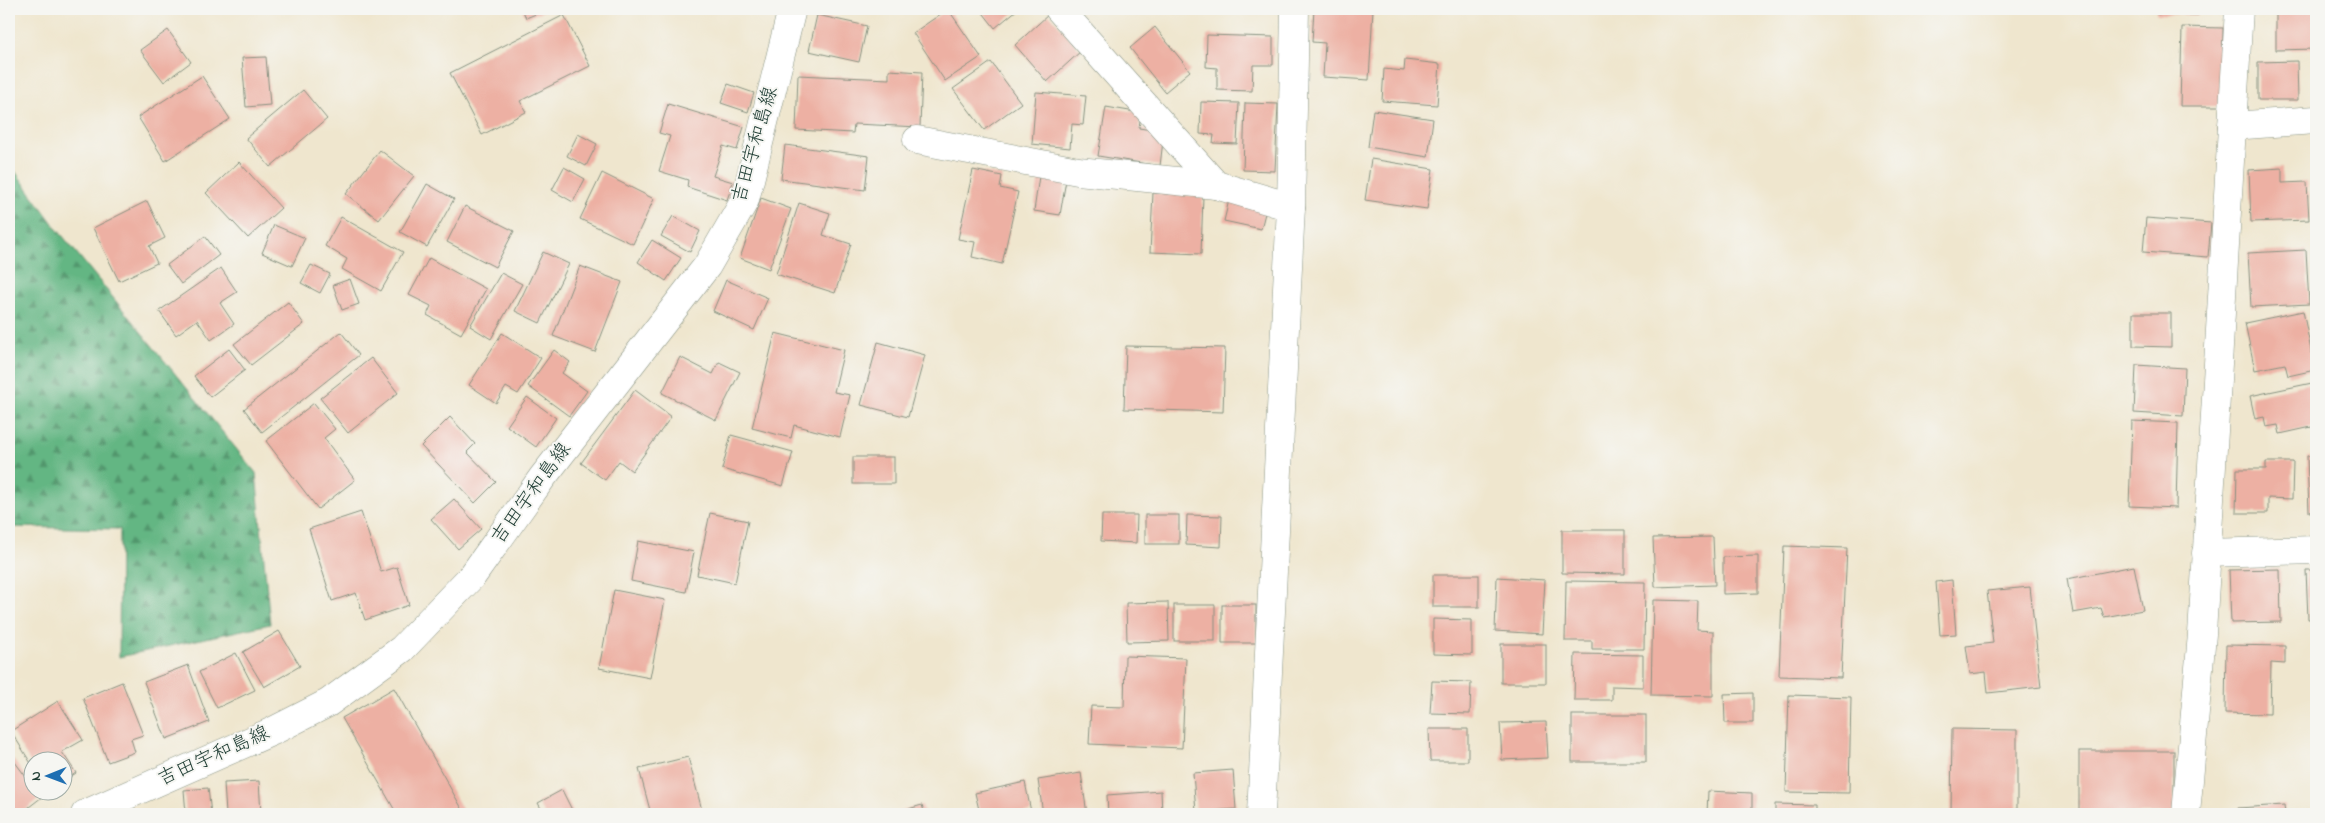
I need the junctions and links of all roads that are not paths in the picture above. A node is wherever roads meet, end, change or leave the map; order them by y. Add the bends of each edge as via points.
1 (792, 9) edge
2 (1059, 9) edge
3 (1295, 9) edge
4 (2239, 9) edge
5 (2316, 120) edge
6 (2232, 126) junction
7 (917, 140) dead end
8 (1216, 185) junction
9 (1291, 207) junction
10 (2316, 550) edge
11 (2206, 553) junction
12 (85, 814) edge
13 (1261, 814) edge
14 (2186, 814) edge

1 - 12 street, 吉田宇和島線 via 745,200 707,266 542,478 473,575 402,649 328,703 273,731
2 - 8 street
3 - 9 street
4 - 6 street
5 - 6 street
6 - 11 street
7 - 8 street via 1078,171
8 - 9 street
9 - 13 street
10 - 11 street
11 - 14 street

